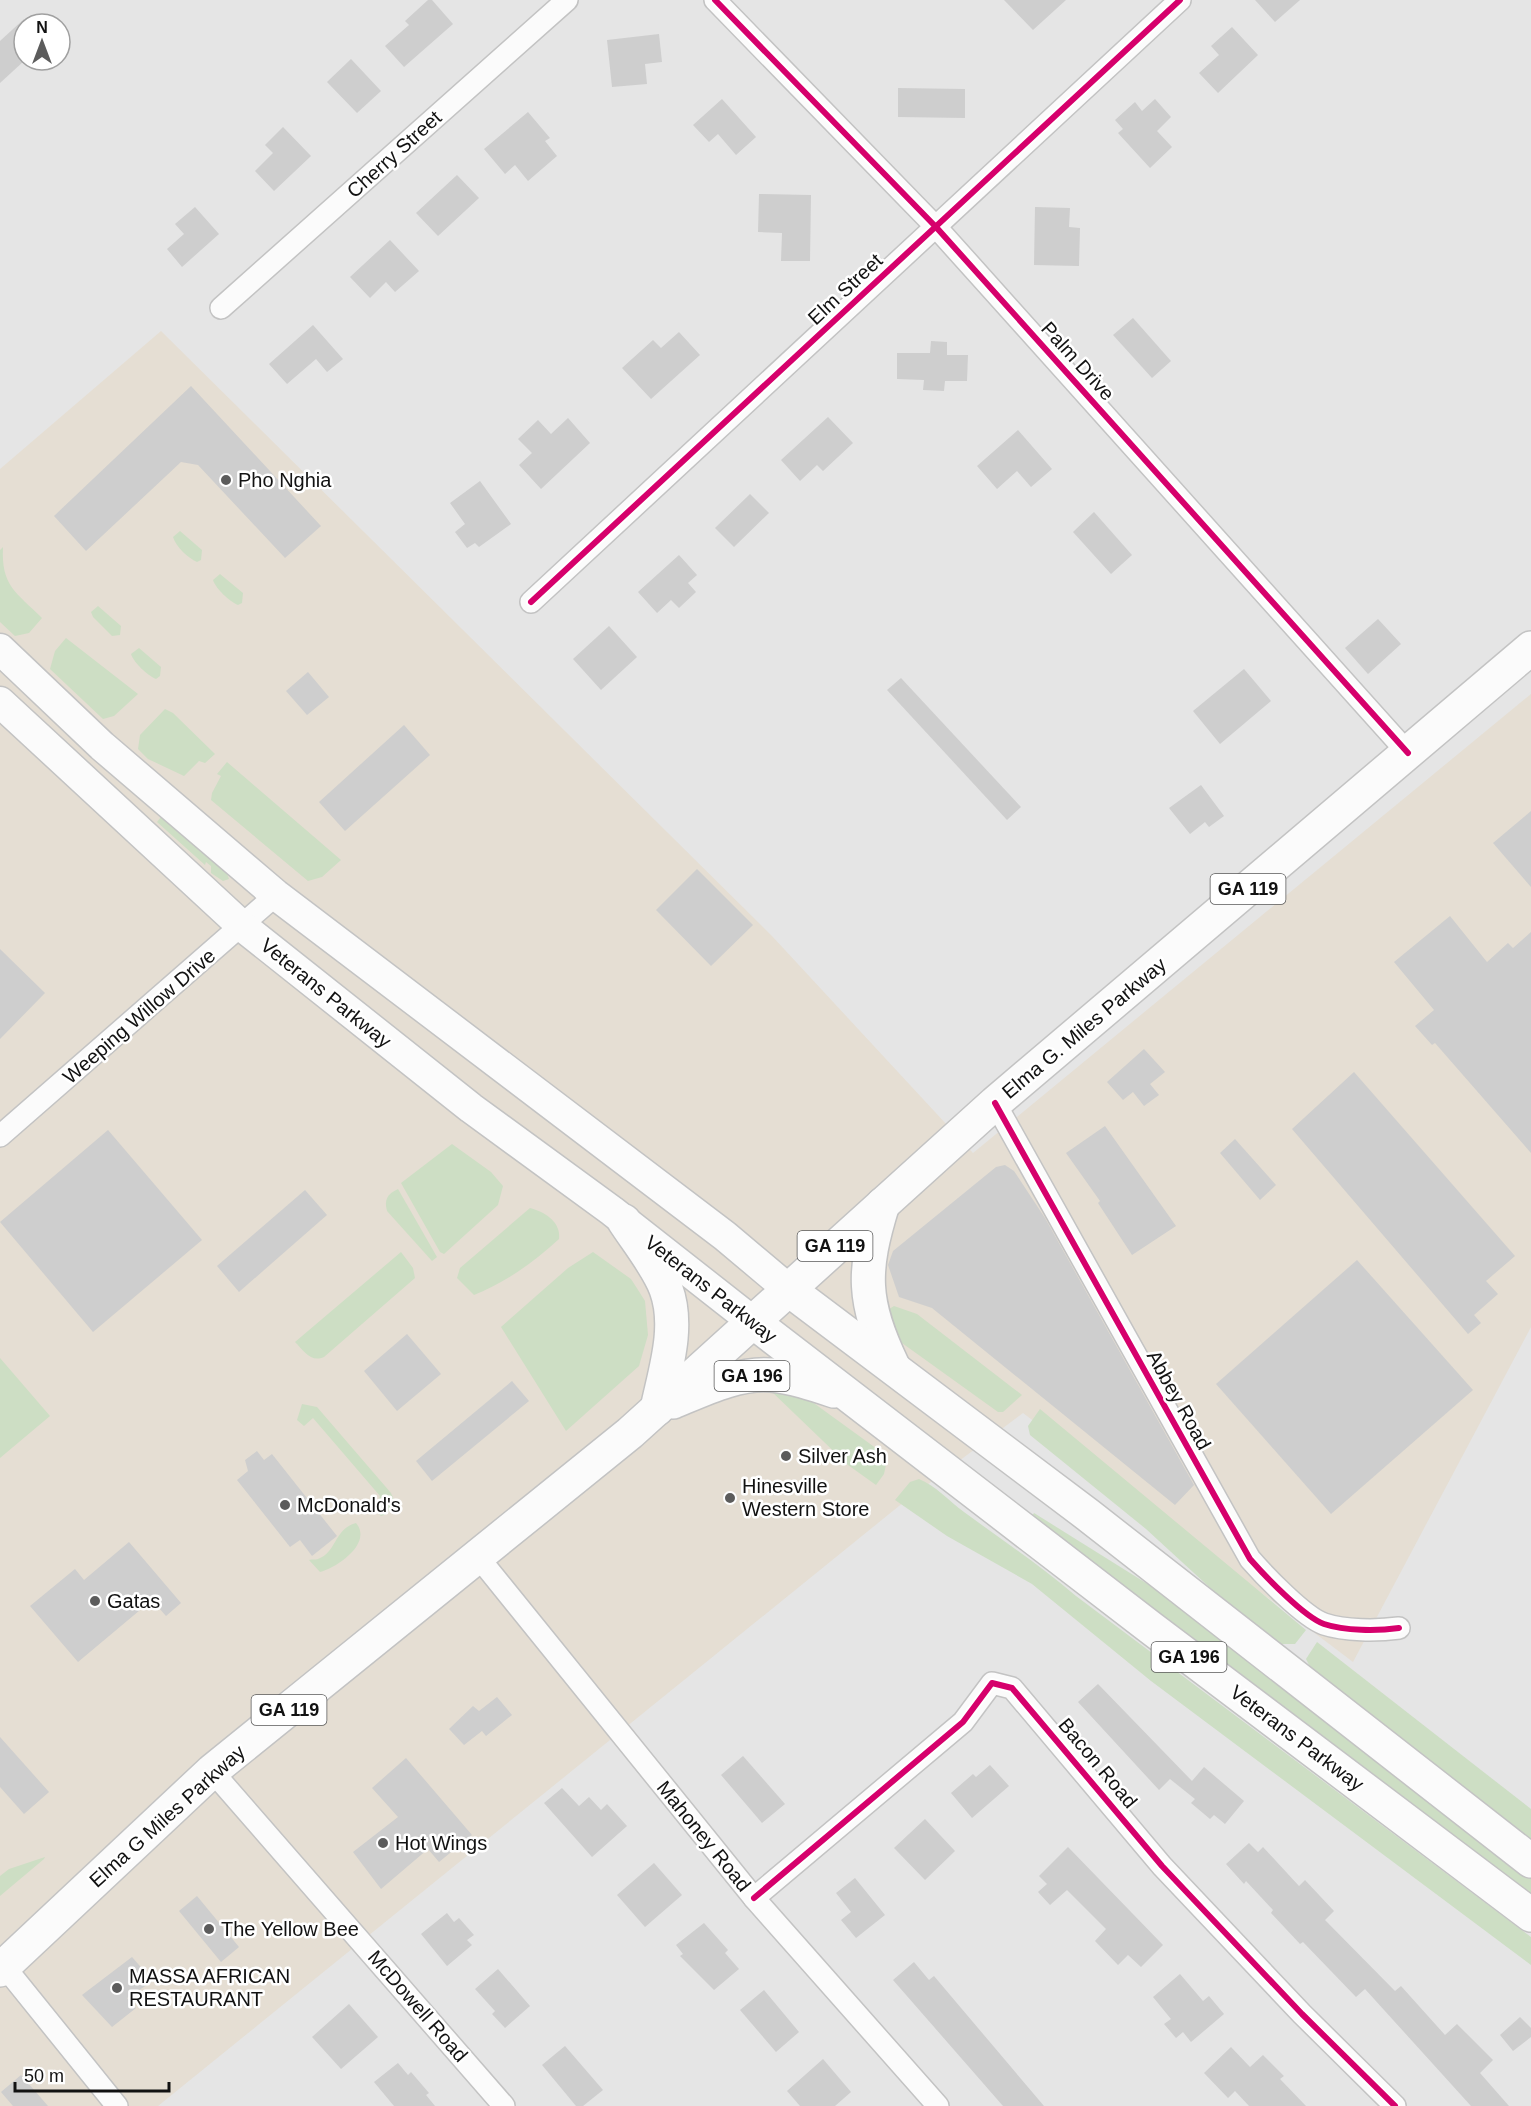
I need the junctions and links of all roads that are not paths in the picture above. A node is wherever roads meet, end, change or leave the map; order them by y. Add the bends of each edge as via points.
1 (567, 0) edge
2 (715, 0) edge
3 (1180, 0) edge
4 (936, 227) junction
5 (221, 308) dead end
6 (531, 602) dead end
7 (1531, 648) edge
8 (0, 650) edge
9 (0, 702) edge
10 (1408, 753) junction
11 (276, 895) junction
12 (242, 926) junction
13 (995, 1103) junction
14 (0, 1136) edge
15 (883, 1204) junction
16 (624, 1221) junction
17 (788, 1288) junction
18 (752, 1321) junction
19 (893, 1368) junction
20 (850, 1396) junction
21 (657, 1408) junction
22 (591, 1465) joint
23 (479, 1557) junction
24 (1399, 1628) dead end
25 (212, 1772) junction
26 (1531, 1861) edge
27 (754, 1898) junction
28 (1531, 1915) edge
29 (2, 1966) edge
30 (117, 2106) edge
31 (504, 2106) edge
32 (938, 2106) edge
33 (1395, 2106) edge

1 - 5 street, Cherry Street
2 - 4 street, Palm Drive
3 - 4 street, Elm Street
4 - 6 street, Elm Street
4 - 10 street, Palm Drive
7 - 10 main road, Elma G. Miles Parkway / GA 119
8 - 11 main road via 102,746
9 - 12 main road, Veterans Parkway
10 - 13 main road, Elma G. Miles Parkway / GA 119
11 - 12 street, Weeping Willow Drive
11 - 17 main road
12 - 14 street, Weeping Willow Drive
12 - 16 main road, Veterans Parkway via 471,1108
13 - 15 main road, Elma G. Miles Parkway / GA 119
13 - 24 street, Abbey Road via 1250,1558 1282,1592 1323,1624
15 - 17 main road, Elma G. Miles Parkway / GA 119
15 - 19 main road via 872,1238 866,1284 877,1333
16 - 18 main road, Veterans Parkway
16 - 21 main road via 666,1288 672,1313
17 - 18 main road, Elma G. Miles Parkway / GA 119
17 - 19 main road, GA 196
18 - 20 main road, Veterans Parkway
18 - 21 main road, Elma G. Miles Parkway / GA 119
19 - 26 main road, GA 196
20 - 21 main road, GA 196 via 803,1381 760,1376 721,1384
20 - 28 main road, Veterans Parkway / GA 196
21 - 22 main road, Elma G. Miles Parkway / GA 119
22 - 23 main road, Elma G Miles Parkway / GA 119
23 - 25 main road, Elma G Miles Parkway / GA 119
23 - 27 street, Mahoney Road
25 - 29 main road, Elma G Miles Parkway / GA 119
25 - 31 street, McDowell Road
27 - 32 street, Mahoney Road
27 - 33 street, Bacon Road via 963,1722 992,1683 1012,1688 1162,1866
29 - 30 street

